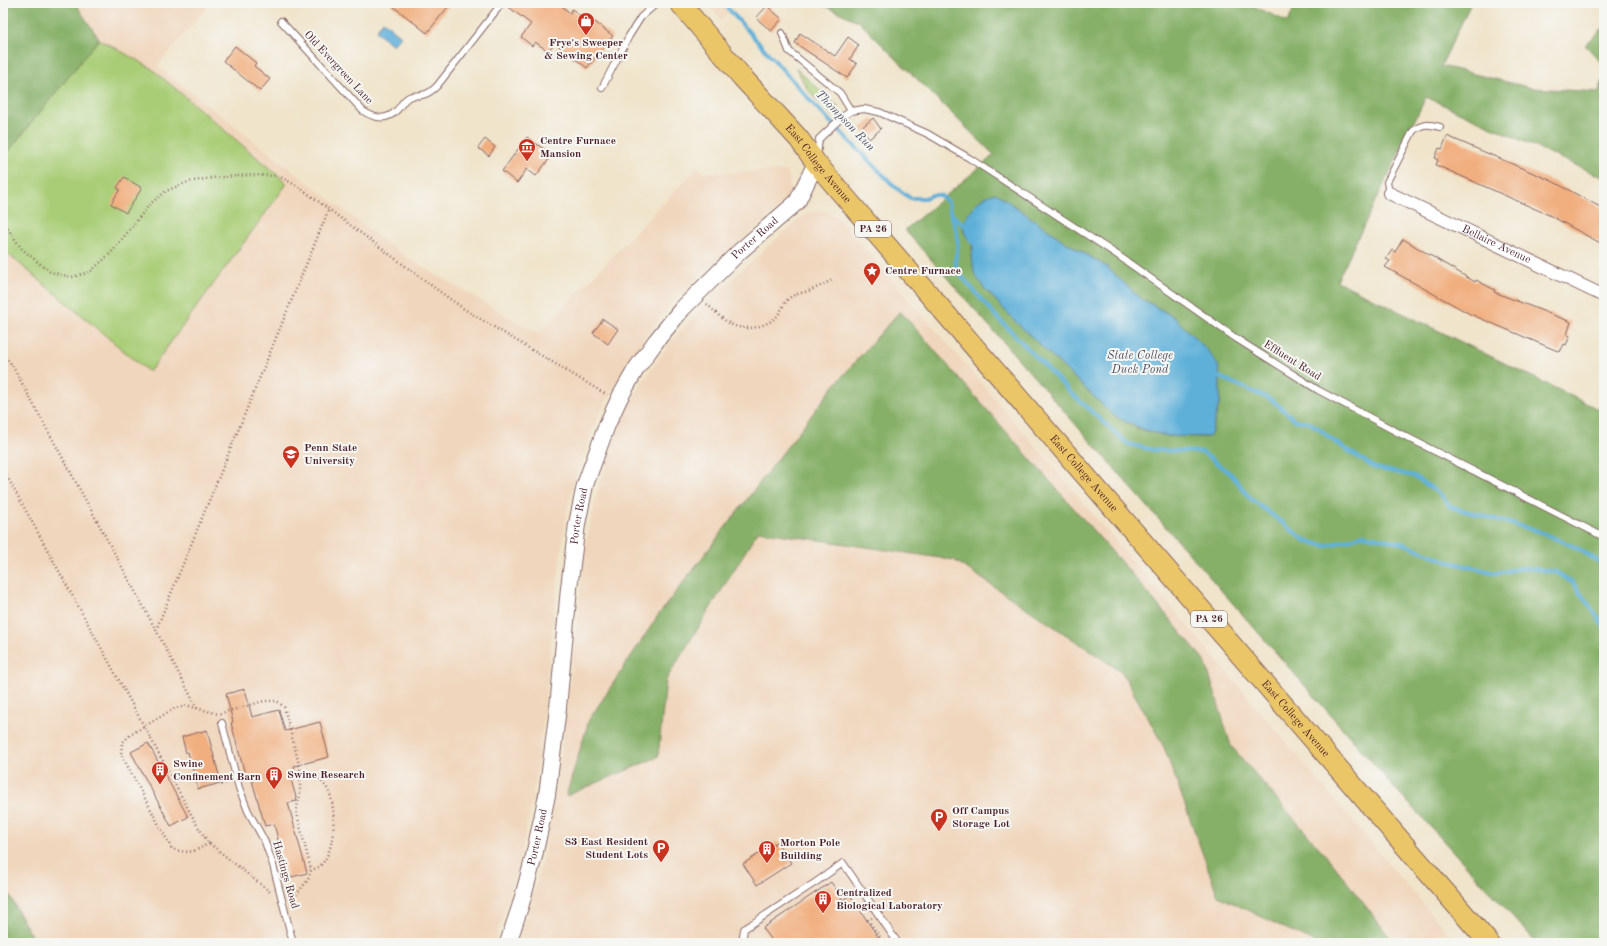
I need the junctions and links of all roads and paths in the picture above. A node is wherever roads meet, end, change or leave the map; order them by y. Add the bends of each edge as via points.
1 (502, 3) edge
2 (657, 3) edge
3 (680, 3) edge
4 (281, 21) dead end
5 (782, 33) dead end
6 (602, 88) dead end
7 (851, 112) junction
8 (1440, 127) dead end
9 (816, 164) junction
10 (1388, 193) joint
11 (329, 209) junction
12 (3, 222) edge
13 (834, 279) dead end
14 (696, 294) junction
15 (1604, 296) edge
16 (3, 353) edge
17 (618, 402) junction
18 (3, 469) edge
19 (1604, 537) edge
20 (156, 630) junction
21 (197, 708) dead end
22 (222, 723) dead end
23 (300, 776) dead end
24 (311, 870) dead end
25 (285, 910) junction
26 (293, 943) edge
27 (508, 943) edge
28 (742, 943) edge
29 (898, 943) edge
30 (1489, 943) edge

1 - 4 lane, Old Evergreen Lane via 430,93 411,96 390,116 381,118 363,111
2 - 6 lane via 641,17
3 - 9 main road, East College Avenue / PA 26 via 742,77 799,139
5 - 7 lane via 789,51 840,93
7 - 9 lane via 819,139
7 - 19 lane, Effluent Road via 864,109 879,112 928,134 1116,254 1237,339 1318,390
8 - 10 lane via 1420,125 1413,131 1387,182
9 - 14 street, Porter Road via 797,202 739,252
9 - 30 main road, East College Avenue / PA 26
10 - 15 street, Bellaire Avenue
11 - 12 path via 279,176 250,175 188,182 166,191 150,204 111,253 90,272 72,277 50,272 22,250
11 - 17 path via 464,309
11 - 20 path
13 - 14 path via 789,298 774,319 752,328 729,324
14 - 17 street, Porter Road via 656,341
16 - 20 path via 12,365
17 - 27 street, Porter Road via 585,485 577,524 547,795 534,856
18 - 25 path via 198,827 209,843 271,892
20 - 21 path
22 - 25 lane, Hastings Road via 240,788 265,842
23 - 24 path via 318,777 329,791 334,807 334,829 328,853 320,866
25 - 26 lane, Hastings Road
28 - 29 lane via 744,929 843,863

